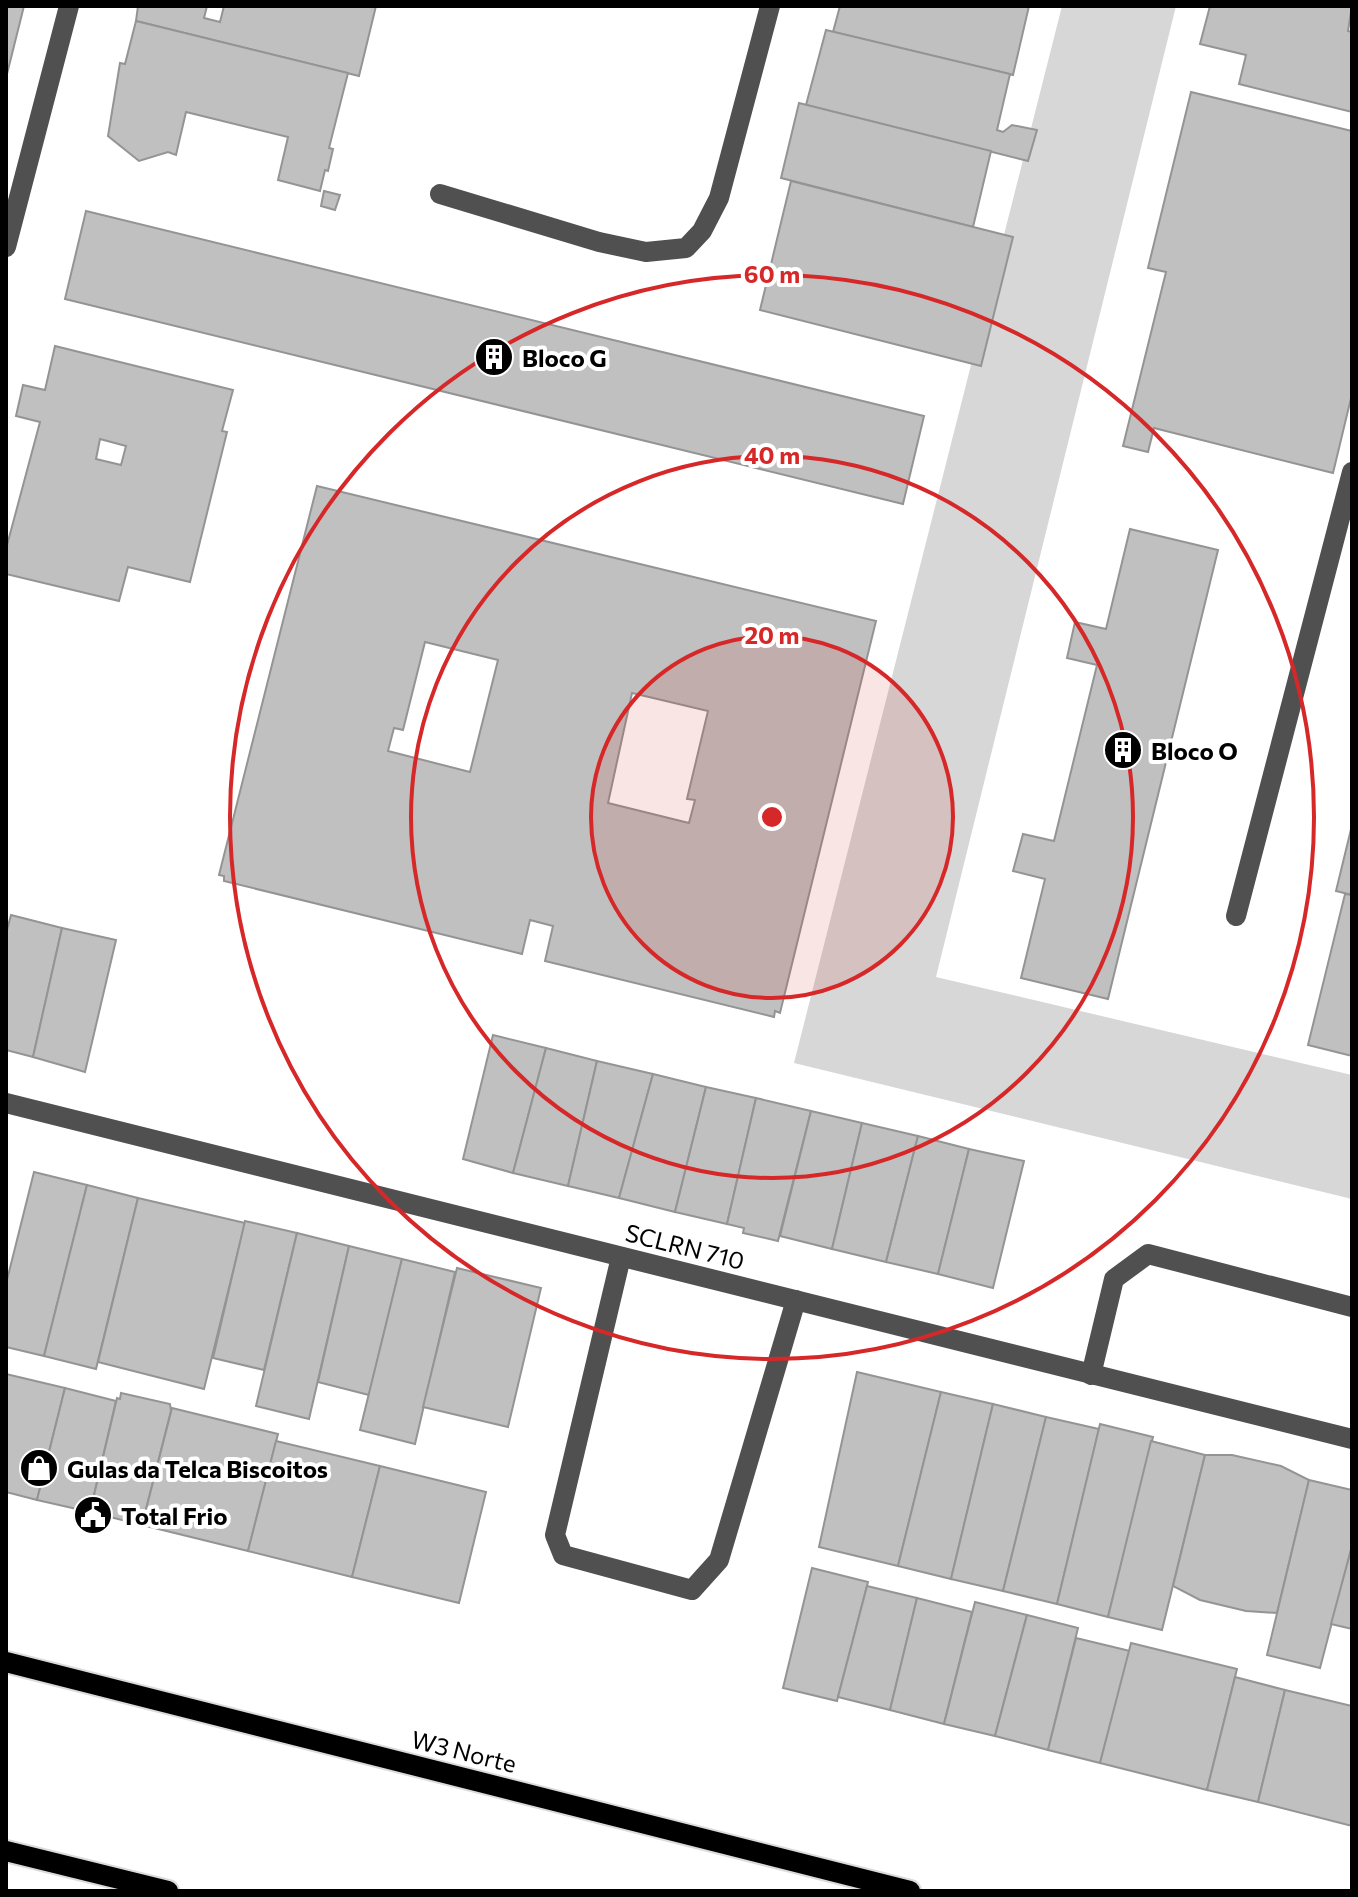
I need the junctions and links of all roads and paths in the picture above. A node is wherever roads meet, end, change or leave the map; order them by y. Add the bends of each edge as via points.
1 (69, 6) edge
2 (770, 6) edge
3 (440, 194) dead end
4 (6, 247) edge
5 (1352, 472) edge
6 (1236, 916) dead end
7 (6, 1103) edge
8 (621, 1257) junction
9 (796, 1300) junction
10 (1352, 1307) edge
11 (1091, 1375) junction
12 (1352, 1439) edge
13 (6, 1662) edge
14 (6, 1851) edge
15 (877, 1887) edge
16 (168, 1891) edge
17 (910, 1891) edge

1 - 4 street
2 - 3 street via 719,198 686,248 646,252
5 - 6 street
7 - 8 street, SCLRN 710
8 - 9 street, SCLRN 710
8 - 9 street via 555,1535 563,1555 692,1590 719,1560
9 - 11 street, SCLRN 710
10 - 11 street via 1148,1254 1114,1279
11 - 12 street, SCLRN 710
13 - 15 main road, W3 Norte
14 - 16 main road
15 - 17 main road, W3 Norte

